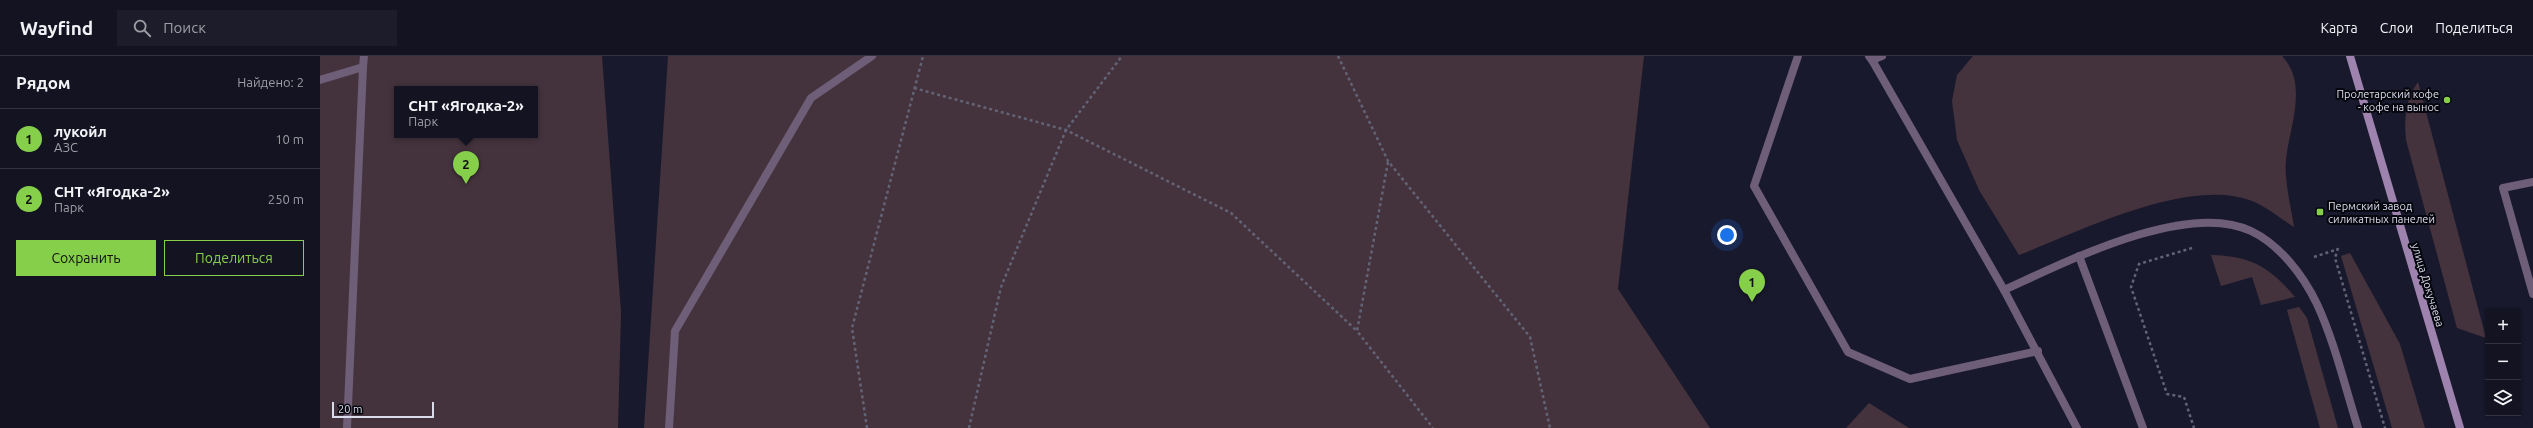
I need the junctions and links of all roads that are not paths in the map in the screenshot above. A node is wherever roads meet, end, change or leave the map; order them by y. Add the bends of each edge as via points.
1 (364, 56) edge
2 (872, 56) edge
3 (1798, 56) edge
4 (1882, 56) edge
5 (2350, 56) edge
6 (1871, 58) edge
7 (363, 67) junction
8 (320, 80) edge
9 (2533, 182) edge
10 (2079, 256) junction
11 (2004, 290) junction
12 (2533, 294) edge
13 (2038, 351) junction
14 (347, 428) edge
15 (669, 428) edge
16 (2077, 428) edge
17 (2143, 428) edge
18 (2358, 428) edge
19 (2460, 428) edge

1 - 7 street
2 - 15 street via 811,98 675,331
3 - 13 street via 1754,186 1848,352 1910,379
4 - 6 street
5 - 19 main road, улица Докучаева
6 - 11 street
7 - 8 street
7 - 14 street
9 - 12 street via 2503,188
10 - 11 street
10 - 17 street
10 - 18 street via 2154,230 2190,223 2226,224 2251,231 2275,248 2292,265 2316,304
11 - 13 street
13 - 16 street

